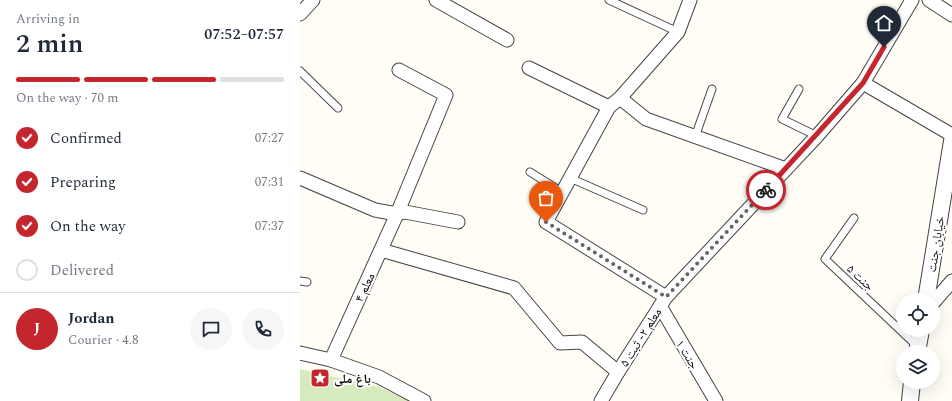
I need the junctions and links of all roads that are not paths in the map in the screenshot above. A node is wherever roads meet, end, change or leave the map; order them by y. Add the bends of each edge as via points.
1 (313, 0) edge
2 (436, 0) edge
3 (608, 0) edge
4 (690, 0) edge
5 (912, 0) edge
6 (930, 0) edge
7 (300, 14) edge
8 (952, 15) edge
9 (678, 32) junction
10 (507, 40) dead end
11 (529, 68) dead end
12 (399, 70) dead end
13 (300, 71) edge
14 (863, 83) junction
15 (799, 89) dead end
16 (712, 90) dead end
17 (620, 98) junction
18 (609, 107) junction
19 (338, 108) dead end
20 (952, 135) edge
21 (816, 136) junction
22 (695, 137) junction
23 (952, 141) edge
24 (786, 169) junction
25 (530, 172) dead end
26 (300, 178) edge
27 (570, 178) junction
28 (562, 192) junction
29 (643, 210) dead end
30 (397, 214) junction
31 (854, 218) dead end
32 (458, 222) dead end
33 (382, 250) junction
34 (952, 281) edge
35 (927, 293) edge
36 (940, 296) edge
37 (663, 301) junction
38 (913, 345) edge
39 (300, 353) edge
40 (331, 360) junction
41 (618, 372) junction
42 (911, 389) edge
43 (424, 401) edge
44 (601, 401) edge
45 (716, 401) edge
46 (910, 401) edge

1 - 7 street
2 - 10 street
3 - 9 lane
4 - 9 street
5 - 14 street, معلم ۲- ثبت ۵
6 - 8 street
9 - 17 street
11 - 18 street
12 - 30 street, معلم ۴ via 446,95
13 - 19 lane
14 - 20 street
14 - 21 street, معلم ۲- ثبت ۵
15 - 21 lane via 782,119
16 - 22 lane
17 - 18 street
17 - 22 street via 646,119
18 - 27 street
21 - 24 street, معلم ۲- ثبت ۵
22 - 24 street
23 - 35 street, خیابان جنت
24 - 37 street, معلم ۲- ثبت ۵
25 - 28 lane
26 - 30 street via 375,210
27 - 28 street
27 - 29 lane
28 - 37 street via 546,222
30 - 32 street via 406,212
30 - 33 street, معلم ۴
31 - 38 lane, جنت ۵ via 825,259
33 - 40 street, معلم ۴
33 - 41 street via 514,288 560,343 582,342
34 - 36 street
37 - 41 street, معلم ۲- ثبت ۵
37 - 45 street, جنت ۱
39 - 40 street
40 - 43 street via 379,377
41 - 44 street, معلم ۲- ثبت ۵
42 - 46 street

